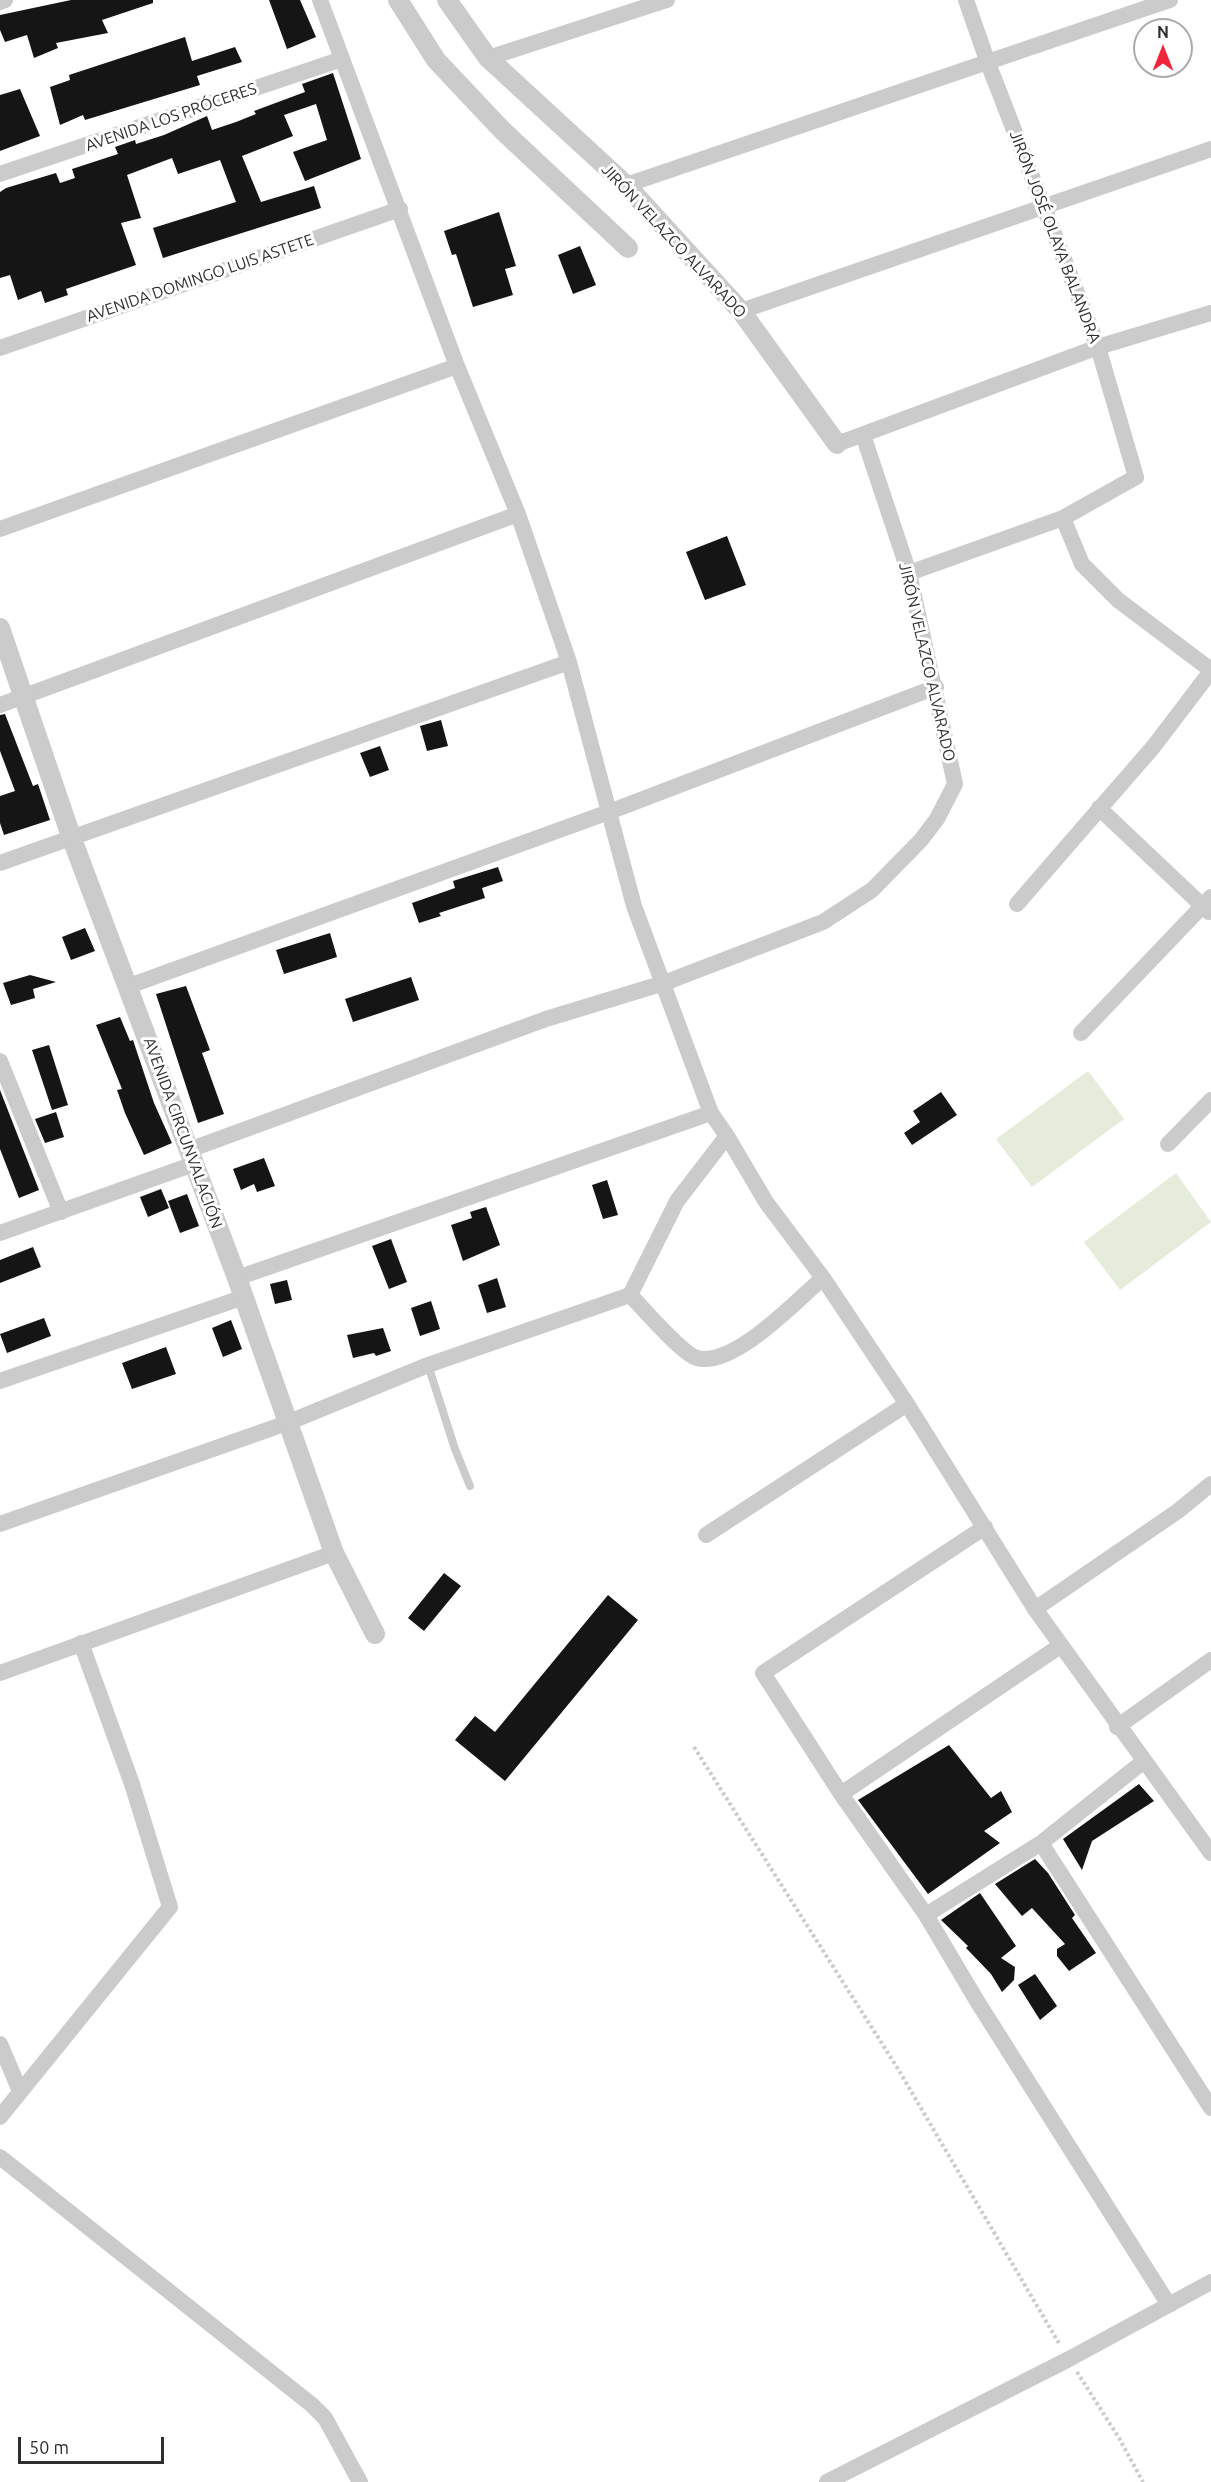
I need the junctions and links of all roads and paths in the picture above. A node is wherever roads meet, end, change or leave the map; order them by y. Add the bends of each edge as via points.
1 (5, 0) edge
2 (320, 0) edge
3 (398, 0) edge
4 (447, 0) edge
5 (667, 0) edge
6 (966, 0) edge
7 (1170, 0) edge
8 (0, 2) edge
9 (488, 58) junction
10 (342, 59) junction
11 (988, 63) junction
12 (1211, 149) edge
13 (0, 174) edge
14 (626, 185) junction
15 (1044, 205) junction
16 (400, 209) junction
17 (628, 248) dead end
18 (741, 311) junction
19 (1211, 313) edge
20 (1098, 347) junction
21 (0, 348) edge
22 (457, 366) junction
23 (863, 435) junction
24 (837, 444) joint
25 (518, 514) junction
26 (1063, 518) junction
27 (0, 529) edge
28 (909, 573) junction
29 (0, 628) edge
30 (569, 662) junction
31 (1211, 670) edge
32 (936, 687) junction
33 (23, 697) junction
34 (0, 705) edge
35 (1099, 808) junction
36 (609, 812) junction
37 (72, 839) junction
38 (0, 863) edge
39 (1017, 904) dead end
40 (1208, 906) edge
41 (664, 983) junction
42 (129, 986) junction
43 (1081, 1032) dead end
44 (0, 1061) edge
45 (1211, 1100) edge
46 (711, 1113) junction
47 (727, 1136) junction
48 (1168, 1144) dead end
49 (192, 1157) junction
50 (61, 1212) junction
51 (0, 1233) edge
52 (237, 1278) junction
53 (823, 1278) junction
54 (630, 1295) junction
55 (244, 1297) junction
56 (428, 1365) junction
57 (0, 1381) edge
58 (907, 1404) junction
59 (287, 1423) junction
60 (1211, 1484) edge
61 (470, 1486) dead end
62 (0, 1524) edge
63 (985, 1527) junction
64 (706, 1535) dead end
65 (334, 1553) junction
66 (1035, 1609) junction
67 (375, 1634) dead end
68 (81, 1643) junction
69 (1060, 1646) junction
70 (1211, 1660) edge
71 (0, 1673) edge
72 (1117, 1727) junction
73 (694, 1747) dead end
74 (1144, 1761) junction
75 (841, 1794) junction
76 (1205, 1833) edge
77 (1041, 1843) junction
78 (1211, 1853) edge
79 (926, 1915) junction
80 (0, 2044) edge
81 (20, 2091) junction
82 (1211, 2108) edge
83 (0, 2117) edge
84 (0, 2157) edge
85 (1211, 2282) edge
86 (1169, 2305) junction
87 (1069, 2360) junction
88 (360, 2482) edge
89 (826, 2482) edge
90 (1143, 2482) edge

1 - 8 street
2 - 10 street
3 - 17 street via 436,60 502,130
4 - 9 street, JIRÓN VELAZCO ALVARADO
5 - 9 street
6 - 11 street, JIRÓN JOSÉ OLAYA BALANDRA
7 - 11 street
9 - 14 street, JIRÓN VELAZCO ALVARADO
10 - 13 street, AVENIDA LOS PRÓCERES
10 - 16 street
11 - 14 street
11 - 15 street, JIRÓN JOSÉ OLAYA BALANDRA
12 - 15 street
14 - 18 street, JIRÓN VELAZCO ALVARADO
15 - 18 street
15 - 20 street, JIRÓN JOSÉ OLAYA BALANDRA
16 - 21 street, AVENIDA DOMINGO LUIS ASTETE
16 - 22 street
18 - 24 street, JIRÓN VELAZCO ALVARADO
19 - 20 street
20 - 23 street
20 - 26 street, JIRÓN JOSÉ OLAYA BALANDRA via 1136,477
22 - 25 street
22 - 27 street
23 - 24 street
23 - 28 street, JIRÓN VELAZCO ALVARADO
25 - 30 street
25 - 33 street
26 - 28 street
26 - 31 street via 1082,564 1118,600
28 - 32 street, JIRÓN VELAZCO ALVARADO
29 - 33 street, AVENIDA CIRCUNVALACIÓN
30 - 36 street
30 - 37 street
31 - 35 street via 1154,746
32 - 36 street
32 - 41 street, JIRÓN VELAZCO ALVARADO via 955,784 921,840 872,890 823,922
33 - 34 street
33 - 37 street, AVENIDA CIRCUNVALACIÓN
35 - 39 street
35 - 40 street
36 - 41 street via 634,906
36 - 42 street
37 - 38 street
37 - 42 street, AVENIDA CIRCUNVALACIÓN
40 - 43 street
41 - 46 street
41 - 49 street, JIRÓN VELAZCO ALVARADO via 546,1019
42 - 49 street, AVENIDA CIRCUNVALACIÓN
44 - 50 street
45 - 48 street
46 - 47 street
46 - 52 street
47 - 53 street via 766,1202
47 - 54 street via 677,1201
49 - 50 street, JIRÓN VELAZCO ALVARADO
49 - 52 street, AVENIDA CIRCUNVALACIÓN
50 - 51 street, JIRÓN VELAZCO ALVARADO
52 - 55 street, AVENIDA CIRCUNVALACIÓN
53 - 54 street via 739,1349 716,1358 698,1358 685,1351
53 - 58 street
54 - 56 street
55 - 57 street
55 - 59 street, AVENIDA CIRCUNVALACIÓN
56 - 59 street
56 - 61 lane
58 - 63 street
58 - 64 street
59 - 62 street
59 - 65 street, AVENIDA CIRCUNVALACIÓN
60 - 66 street via 1178,1512
63 - 66 street
63 - 75 street via 763,1673
65 - 67 street, AVENIDA CIRCUNVALACIÓN
65 - 68 street
66 - 69 street
68 - 71 street
68 - 81 street via 132,1784 170,1907
69 - 72 street
69 - 75 street
70 - 72 street
72 - 74 street
73 - 87 path via 898,2069
74 - 76 street
74 - 77 street
75 - 79 street
76 - 78 street
77 - 79 street
77 - 82 street
79 - 86 street
80 - 81 street
81 - 83 street
84 - 88 street via 312,2405 325,2418
85 - 86 street
86 - 87 street
87 - 89 street
87 - 90 path

